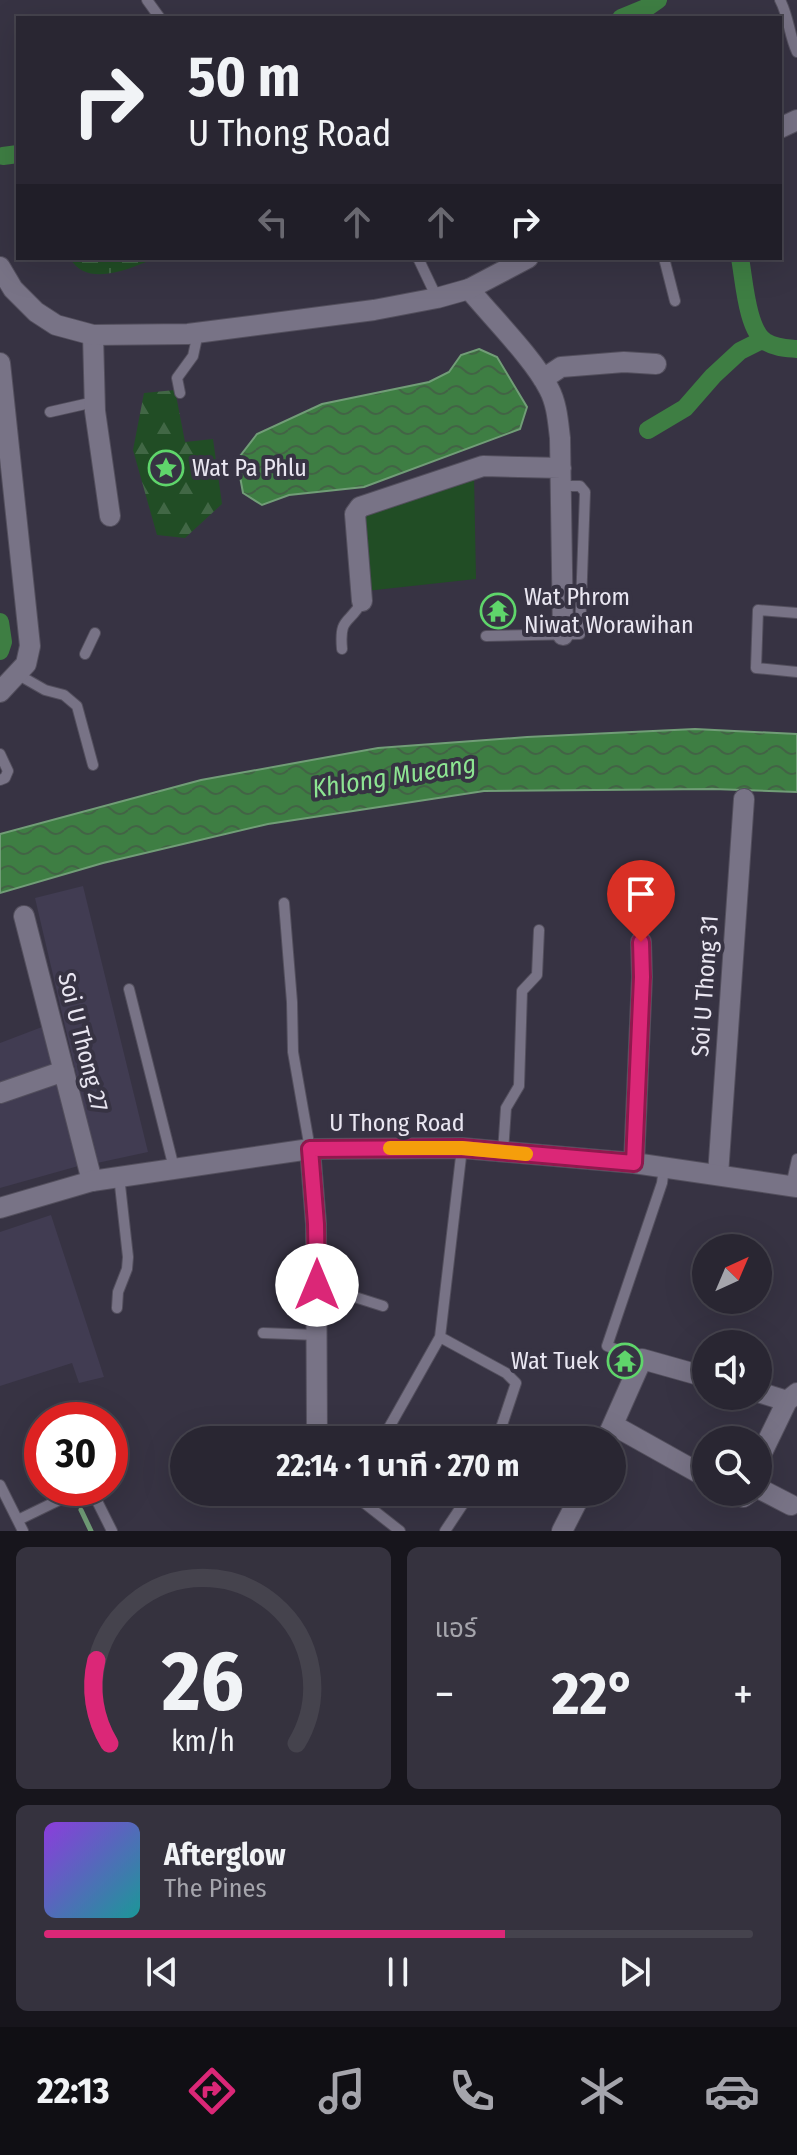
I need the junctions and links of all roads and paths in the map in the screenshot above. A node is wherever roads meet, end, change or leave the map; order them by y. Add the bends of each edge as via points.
1 (780, 0) edge
2 (797, 52) edge
3 (419, 260) edge
4 (524, 260) edge
5 (665, 260) edge
6 (0, 267) edge
7 (469, 289) junction
8 (6, 293) edge
9 (437, 298) junction
10 (675, 301) dead end
11 (198, 333) junction
12 (93, 335) junction
13 (0, 363) edge
14 (656, 364) dead end
15 (543, 379) junction
16 (180, 393) dead end
17 (94, 402) junction
18 (50, 412) dead end
19 (561, 477) junction
20 (110, 516) dead end
21 (362, 601) joint
22 (797, 613) edge
23 (95, 633) dead end
24 (563, 635) joint
25 (486, 636) dead end
26 (342, 649) dead end
27 (85, 654) dead end
28 (797, 672) edge
29 (17, 674) junction
30 (0, 692) edge
31 (0, 754) edge
32 (93, 765) dead end
33 (0, 780) edge
34 (744, 799) dead end
35 (284, 903) dead end
36 (24, 916) dead end
37 (539, 930) dead end
38 (641, 942) dead end
39 (129, 989) dead end
40 (64, 1071) junction
41 (0, 1093) edge
42 (462, 1148) junction
43 (310, 1149) junction
44 (503, 1152) junction
45 (797, 1159) edge
46 (634, 1163) junction
47 (174, 1168) junction
48 (664, 1168) junction
49 (718, 1175) junction
50 (119, 1176) junction
51 (92, 1181) junction
52 (794, 1186) edge
53 (0, 1208) edge
54 (317, 1285) junction
55 (383, 1306) dead end
56 (117, 1308) dead end
57 (263, 1333) dead end
58 (317, 1335) junction
59 (440, 1337) junction
60 (642, 1359) junction
61 (692, 1373) edge
62 (772, 1394) edge
63 (792, 1397) edge
64 (317, 1426) edge
65 (390, 1426) edge
66 (502, 1426) edge
67 (613, 1426) edge
68 (772, 1435) edge
69 (626, 1440) edge
70 (692, 1471) edge
71 (0, 1485) edge
72 (772, 1495) edge
73 (791, 1505) dead end
74 (47, 1506) edge
75 (100, 1506) edge
76 (368, 1506) edge
77 (462, 1506) edge
78 (575, 1506) edge
79 (18, 1520) junction
80 (23, 1531) edge
81 (112, 1531) edge
82 (400, 1531) edge
83 (445, 1531) edge
84 (562, 1531) edge

1 - 2 lane
3 - 9 lane
4 - 7 street
5 - 10 lane
6 - 8 street
7 - 9 street
7 - 15 street
8 - 12 street via 56,325
9 - 11 street
11 - 12 street
11 - 16 lane via 193,356 177,378
12 - 17 street
13 - 29 street via 30,646
14 - 15 street via 561,367
15 - 19 street via 557,411
17 - 18 lane
17 - 20 street
19 - 21 street via 483,466 360,507 355,514
19 - 24 street
21 - 26 lane via 343,623
22 - 28 lane via 758,610 756,668
23 - 27 lane
24 - 25 lane
29 - 30 street
29 - 32 lane via 77,706
31 - 33 lane via 8,771
34 - 49 street, Soi U Thong 31
35 - 43 lane via 293,1052
36 - 40 street, Soi U Thong 27
37 - 44 lane via 537,975 522,991 519,1086 506,1108
38 - 46 street
39 - 47 lane
40 - 41 street
40 - 51 street, Soi U Thong 27
42 - 43 street, U Thong Road
42 - 44 street, U Thong Road
42 - 59 lane
43 - 47 street, U Thong Road
43 - 54 street
44 - 46 street, U Thong Road
45 - 52 lane
46 - 48 street, U Thong Road
47 - 50 street, U Thong Road
48 - 49 street, U Thong Road
48 - 60 lane via 607,1346
49 - 52 street, U Thong Road
50 - 51 street, U Thong Road
50 - 56 lane via 128,1257
51 - 53 street, U Thong Road
54 - 55 lane
54 - 58 street
57 - 58 lane
58 - 64 street
59 - 65 lane
59 - 66 lane via 516,1383
60 - 61 street
60 - 67 street
62 - 63 street
63 - 68 street
69 - 70 street
71 - 79 lane
72 - 73 street
74 - 79 lane
75 - 81 lane
76 - 82 lane
77 - 83 lane
78 - 84 street
79 - 80 lane

